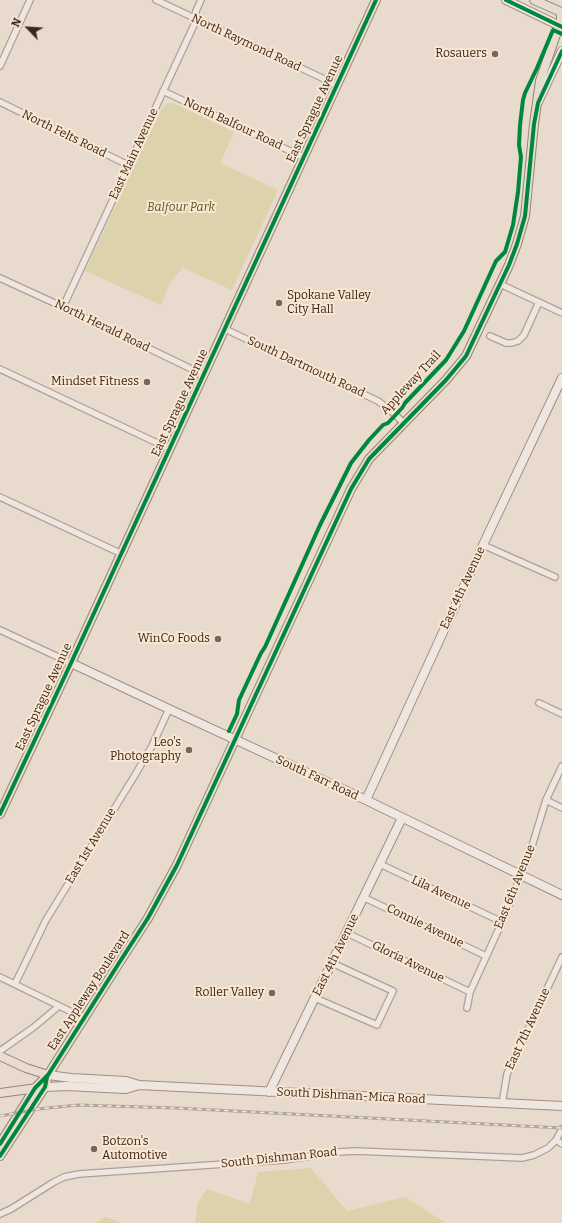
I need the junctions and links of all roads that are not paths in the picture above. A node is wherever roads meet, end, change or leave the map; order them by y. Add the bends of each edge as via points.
1 (30, 0) edge
2 (156, 0) edge
3 (201, 0) edge
4 (376, 0) edge
5 (506, 0) edge
6 (534, 0) edge
7 (560, 12) edge
8 (196, 19) junction
9 (561, 26) edge
10 (562, 51) edge
11 (0, 66) edge
12 (337, 85) junction
13 (163, 91) junction
14 (0, 102) edge
15 (538, 103) junction
16 (303, 157) junction
17 (128, 165) junction
18 (0, 278) edge
19 (500, 284) junction
20 (539, 302) junction
21 (63, 307) junction
22 (562, 313) edge
23 (225, 329) junction
24 (490, 336) dead end
25 (0, 369) edge
26 (204, 375) junction
27 (562, 378) edge
28 (403, 423) junction
29 (170, 449) junction
30 (0, 497) edge
31 (483, 545) junction
32 (122, 554) junction
33 (555, 577) dead end
34 (0, 630) edge
35 (71, 663) junction
36 (538, 703) dead end
37 (169, 709) junction
38 (562, 714) edge
39 (235, 740) junction
40 (562, 766) edge
41 (366, 800) junction
42 (546, 800) junction
43 (1, 808) edge
44 (562, 808) edge
45 (402, 818) junction
46 (380, 864) junction
47 (521, 875) junction
48 (562, 895) edge
49 (363, 897) junction
50 (502, 922) junction
51 (347, 932) junction
52 (486, 956) junction
53 (562, 957) edge
54 (332, 963) junction
55 (0, 977) edge
56 (15, 984) junction
57 (470, 992) junction
58 (315, 998) junction
59 (59, 1006) junction
60 (467, 1008) dead end
61 (84, 1018) junction
62 (0, 1051) edge
63 (0, 1056) edge
64 (48, 1075) junction
65 (139, 1085) junction
66 (45, 1087) junction
67 (35, 1088) junction
68 (270, 1092) junction
69 (0, 1093) edge
70 (502, 1104) junction
71 (562, 1106) edge
72 (562, 1129) edge
73 (556, 1140) junction
74 (0, 1144) edge
75 (562, 1144) edge
76 (0, 1156) edge
77 (0, 1214) edge

1 - 11 street
2 - 8 street, North Raymond Road
3 - 8 street, East Main Avenue via 196,11
4 - 12 main road, East Sprague Avenue
5 - 9 street
6 - 7 main road
7 - 9 main road
8 - 12 street, North Raymond Road
8 - 13 street, East Main Avenue
9 - 15 main road via 540,81
10 - 15 street
12 - 16 main road, East Sprague Avenue
13 - 16 street, North Balfour Road
13 - 17 street, East Main Avenue
14 - 17 street, North Felts Road
15 - 19 main road via 525,216 517,244
16 - 23 main road, East Sprague Avenue
17 - 21 street, East Main Avenue
18 - 21 street, North Herald Road
19 - 20 street
19 - 28 main road via 466,356
20 - 22 street
20 - 24 street via 524,335 518,341 506,343
21 - 26 street, North Herald Road
23 - 26 main road, East Sprague Avenue
23 - 28 street, South Dartmouth Road via 378,401
25 - 29 street
26 - 29 main road, East Sprague Avenue
27 - 31 street, East 4th Avenue
28 - 39 main road, East Appleway Boulevard via 369,459 351,489
29 - 32 main road, East Sprague Avenue
30 - 32 street
31 - 33 street
31 - 41 street, East 4th Avenue
32 - 35 main road, East Sprague Avenue
34 - 35 street
35 - 37 street, South Farr Road
35 - 43 main road, East Sprague Avenue
36 - 38 street
37 - 39 street, South Farr Road
37 - 56 street, East 1st Avenue via 152,746 46,920
39 - 41 street, South Farr Road
39 - 61 main road, East Appleway Boulevard via 177,864 148,918
40 - 42 street, East 6th Avenue
41 - 45 street, South Farr Road
42 - 44 street
42 - 47 street, East 6th Avenue
45 - 46 street, East 4th Avenue
45 - 47 street, South Farr Road
46 - 49 street, East 4th Avenue
46 - 50 street, Lila Avenue
47 - 48 street, South Farr Road
47 - 50 street, East 6th Avenue
49 - 51 street, East 4th Avenue
49 - 52 street, Connie Avenue
50 - 52 street, East 6th Avenue
51 - 54 street, East 4th Avenue
51 - 57 street, Gloria Avenue
52 - 57 street, East 6th Avenue
53 - 70 street, East 7th Avenue via 507,1074
54 - 58 street, East 4th Avenue
54 - 58 street via 393,991 377,1025
55 - 56 street
56 - 59 street
57 - 60 street, East 6th Avenue
58 - 68 street, East 4th Avenue
59 - 61 street
59 - 62 street
61 - 64 main road, East Appleway Boulevard
63 - 64 main road
64 - 65 street, South Dishman-Mica Road via 126,1081
64 - 66 main road, East Appleway Boulevard
64 - 67 main road, East Appleway Boulevard
65 - 66 street, South Dishman-Mica Road via 126,1089
65 - 68 street, South Dishman-Mica Road
66 - 67 main road
66 - 76 main road, East Appleway Boulevard
67 - 69 main road
67 - 74 main road, East Appleway Boulevard
68 - 70 street, South Dishman-Mica Road
70 - 71 street, South Dishman-Mica Road
72 - 73 street
73 - 75 street
73 - 77 street, South Dishman Road via 542,1152 522,1158 356,1151 284,1160 84,1173 60,1179

